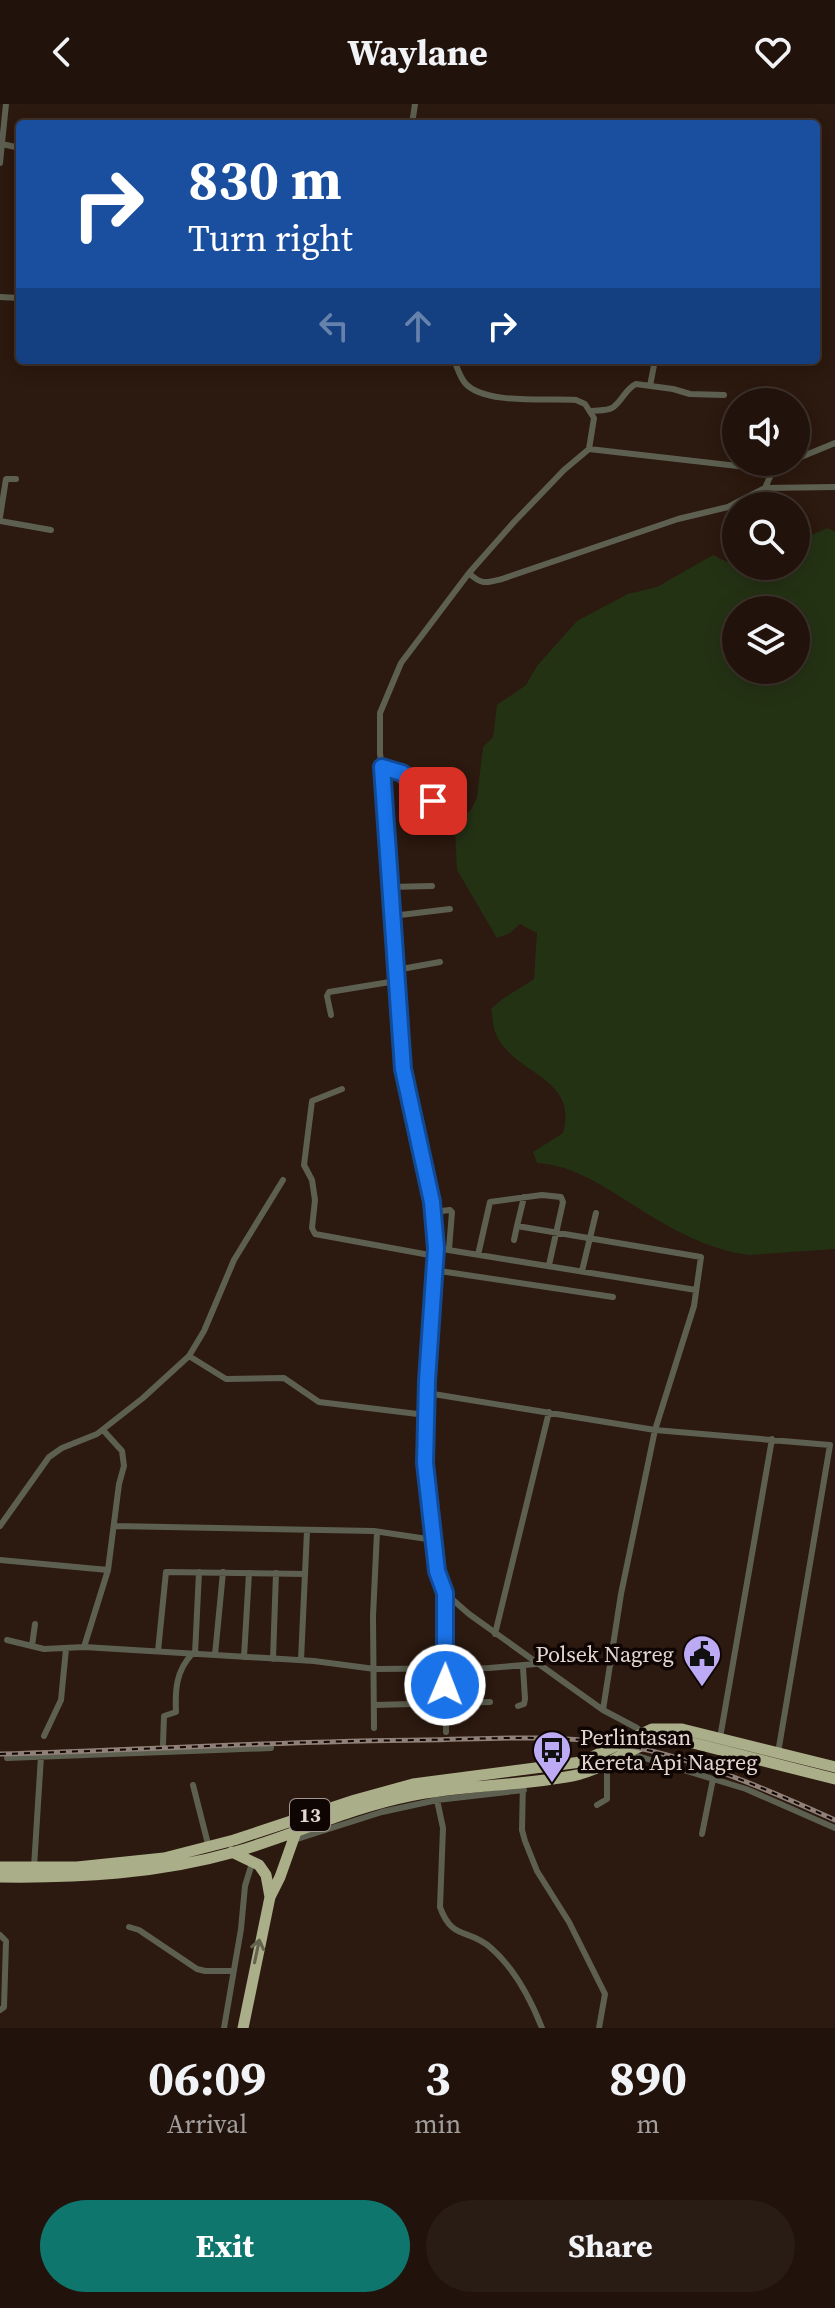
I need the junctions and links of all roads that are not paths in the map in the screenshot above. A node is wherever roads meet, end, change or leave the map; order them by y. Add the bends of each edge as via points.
1 (6, 104) edge
2 (2, 144) junction
3 (16, 147) edge
4 (0, 163) edge
5 (456, 364) edge
6 (654, 364) edge
7 (650, 386) junction
8 (722, 395) edge
9 (592, 411) junction
10 (835, 443) edge
11 (589, 449) junction
12 (810, 453) edge
13 (722, 464) edge
14 (770, 476) edge
15 (16, 479) dead end
16 (835, 487) edge
17 (765, 488) junction
18 (2, 489) edge
19 (0, 519) edge
20 (51, 530) dead end
21 (469, 573) junction
22 (382, 767) junction
23 (450, 817) dead end
24 (432, 886) dead end
25 (390, 887) junction
26 (450, 909) dead end
27 (392, 916) junction
28 (440, 962) dead end
29 (396, 970) junction
30 (396, 981) junction
31 (331, 1015) dead end
32 (342, 1089) dead end
33 (283, 1180) dead end
34 (524, 1197) junction
35 (433, 1212) junction
36 (596, 1213) dead end
37 (517, 1226) junction
38 (557, 1231) junction
39 (589, 1237) junction
40 (514, 1240) dead end
41 (449, 1249) junction
42 (435, 1252) junction
43 (478, 1255) junction
44 (549, 1265) junction
45 (433, 1270) junction
46 (582, 1271) junction
47 (696, 1290) junction
48 (613, 1297) dead end
49 (189, 1356) junction
50 (427, 1393) junction
51 (549, 1412) junction
52 (426, 1415) junction
53 (103, 1430) junction
54 (655, 1430) junction
55 (772, 1439) junction
56 (0, 1526) edge
57 (115, 1526) junction
58 (307, 1531) junction
59 (377, 1532) junction
60 (434, 1540) junction
61 (0, 1560) edge
62 (108, 1570) junction
63 (199, 1572) junction
64 (223, 1572) junction
65 (249, 1573) junction
66 (276, 1573) junction
67 (305, 1574) junction
68 (445, 1593) junction
69 (35, 1624) dead end
70 (495, 1634) junction
71 (7, 1640) dead end
72 (32, 1646) junction
73 (84, 1647) junction
74 (66, 1649) junction
75 (158, 1651) junction
76 (194, 1654) junction
77 (215, 1655) junction
78 (244, 1657) junction
79 (273, 1659) junction
80 (301, 1660) junction
81 (536, 1664) junction
82 (523, 1667) junction
83 (375, 1669) junction
84 (446, 1669) junction
85 (490, 1702) dead end
86 (445, 1703) junction
87 (374, 1705) junction
88 (518, 1706) dead end
89 (603, 1710) junction
90 (374, 1728) dead end
91 (446, 1732) dead end
92 (44, 1736) dead end
93 (645, 1737) junction
94 (720, 1738) junction
95 (163, 1748) junction
96 (271, 1748) dead end
97 (628, 1753) junction
98 (778, 1753) junction
99 (42, 1756) junction
100 (7, 1758) dead end
101 (607, 1765) junction
102 (835, 1767) edge
103 (713, 1779) junction
104 (835, 1779) edge
105 (193, 1785) dead end
106 (524, 1785) junction
107 (437, 1800) junction
108 (597, 1805) dead end
109 (835, 1828) edge
110 (702, 1834) dead end
111 (295, 1836) junction
112 (209, 1848) junction
113 (232, 1852) junction
114 (253, 1860) junction
115 (0, 1867) edge
116 (34, 1867) junction
117 (0, 1877) edge
118 (270, 1897) junction
119 (129, 1927) dead end
120 (0, 1935) edge
121 (233, 1971) junction
122 (0, 2010) edge
123 (224, 2028) edge
124 (243, 2028) edge
125 (542, 2028) edge
126 (599, 2028) edge

1 - 2 street
2 - 3 street
2 - 4 street
5 - 9 street via 465,382 487,394 576,400
6 - 7 street
7 - 8 street
7 - 9 street via 633,385 615,406
9 - 11 street
10 - 12 street
11 - 13 street
11 - 21 street
14 - 17 street
15 - 18 street via 7,478
16 - 17 street
17 - 21 street via 728,507 502,579 479,583
18 - 19 street
19 - 20 street
21 - 22 street via 401,663 390,686 380,713
22 - 23 street via 402,773
22 - 25 street
24 - 25 street
25 - 27 street
26 - 27 street
27 - 29 street
28 - 29 street
29 - 30 street
30 - 31 street via 329,992
30 - 35 street via 403,1069
32 - 42 street via 312,1101 304,1165 312,1180 315,1234
33 - 49 street via 234,1260
34 - 37 street
34 - 38 street via 561,1197
34 - 43 street via 490,1202
35 - 41 street via 452,1212
35 - 42 street
36 - 39 street
37 - 38 street
37 - 40 street
38 - 39 street
38 - 44 street
39 - 46 street
39 - 47 street via 698,1255 702,1262
41 - 42 street
41 - 43 street
42 - 45 street
43 - 44 street
44 - 46 street
45 - 48 street
45 - 50 street
46 - 47 street
47 - 54 street
49 - 52 street via 226,1379 284,1378 323,1404
49 - 53 street
50 - 51 street
50 - 52 street
51 - 54 street
51 - 70 street
52 - 60 street via 425,1463
53 - 56 street via 49,1457
53 - 57 street via 124,1458
54 - 55 street
54 - 89 street
55 - 94 street
55 - 98 street via 830,1445
57 - 58 street
57 - 62 street
58 - 59 street
58 - 67 street
59 - 60 street
59 - 83 street
60 - 68 street
61 - 62 street
62 - 73 street
63 - 64 street
63 - 75 street via 165,1573
63 - 76 street
64 - 65 street
64 - 77 street
65 - 66 street
65 - 78 street
66 - 67 street
66 - 79 street
67 - 80 street
68 - 70 street
68 - 84 street
69 - 72 street
70 - 81 street
71 - 72 street
72 - 74 street
73 - 74 street
73 - 75 street
74 - 92 street via 61,1700
75 - 76 street
76 - 77 street
76 - 95 street via 174,1687 176,1712 164,1716
77 - 78 street
78 - 79 street
79 - 80 street
80 - 83 street
81 - 82 street
81 - 89 street
82 - 84 street
82 - 88 street via 525,1699
83 - 84 street
83 - 87 street
84 - 86 street
85 - 86 street
86 - 87 street
86 - 91 street
87 - 90 street
89 - 93 street
93 - 94 highway, 13 via 652,1729 676,1728
93 - 97 highway, 13
93 - 104 highway via 673,1739
93 - 112 highway, 13 via 581,1762 413,1784
94 - 98 highway, 13
95 - 96 street
95 - 99 street
97 - 101 highway, 13
97 - 103 street
98 - 102 highway, 13
99 - 100 street
99 - 116 street
101 - 106 highway, 13
101 - 108 street via 607,1799
103 - 109 street
103 - 110 street
105 - 112 street
106 - 107 street
106 - 111 highway, 13 via 411,1795 358,1809
106 - 126 street via 522,1830 529,1852 605,1994
107 - 111 street
107 - 125 street via 443,1828 444,1920 494,1950 514,1974
111 - 113 highway, 13
111 - 118 highway
112 - 116 highway, 13 via 125,1863
113 - 114 highway
113 - 117 highway, 13 via 131,1874
114 - 118 highway via 266,1875
114 - 121 street
115 - 116 highway, 13
124 -> 118 highway
119 - 121 street via 197,1969
120 - 122 street via 6,1941
121 - 123 street

